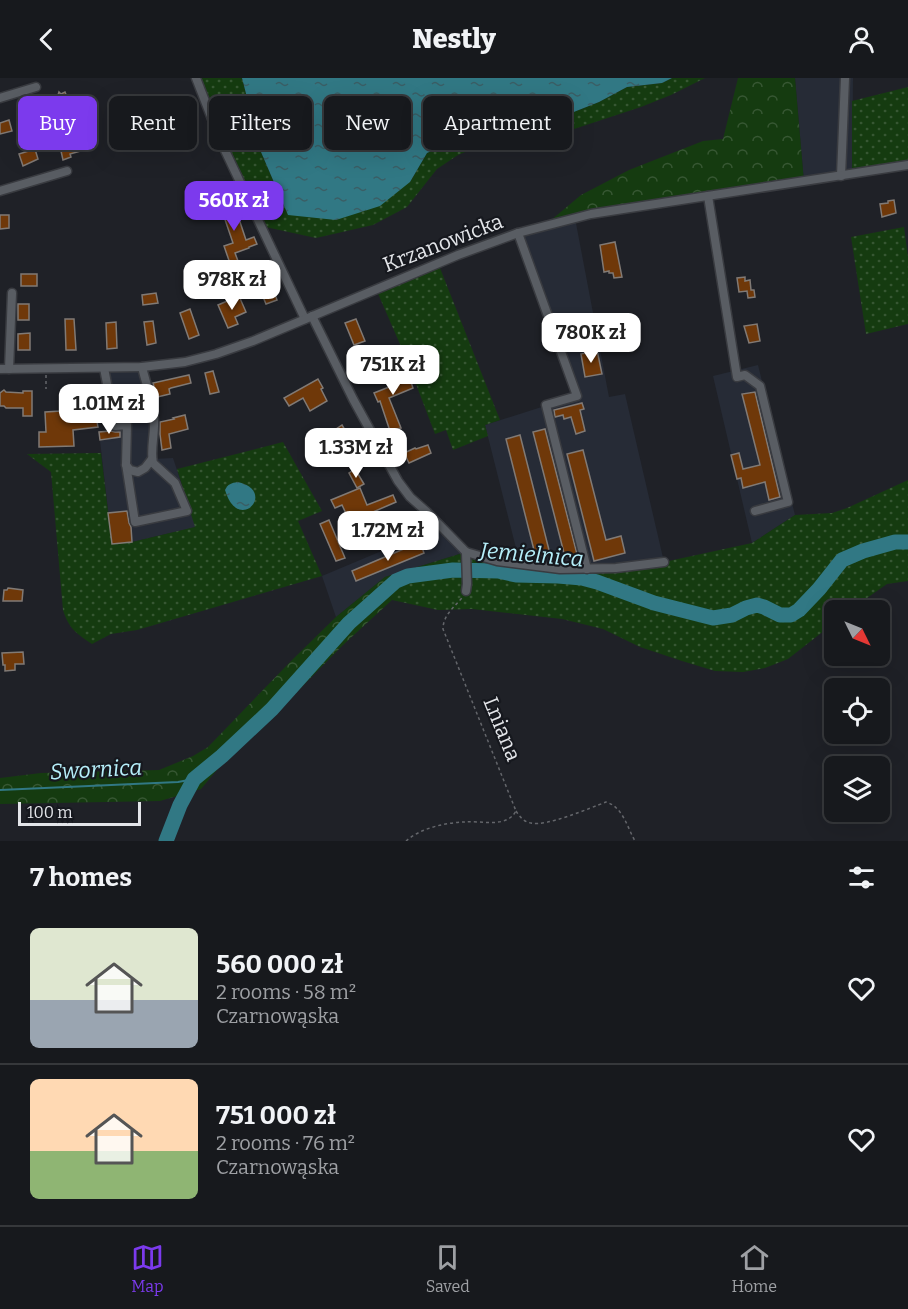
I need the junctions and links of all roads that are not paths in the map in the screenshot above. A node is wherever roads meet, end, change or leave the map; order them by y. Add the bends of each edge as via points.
1 (196, 78) edge
2 (845, 78) edge
3 (36, 87) dead end
4 (0, 98) edge
5 (908, 165) edge
6 (67, 171) dead end
7 (841, 176) junction
8 (0, 191) edge
9 (708, 196) junction
10 (518, 234) junction
11 (12, 293) dead end
12 (309, 318) junction
13 (142, 367) junction
14 (104, 368) junction
15 (5, 369) edge
16 (152, 459) junction
17 (126, 464) junction
18 (755, 511) dead end
19 (466, 552) junction
20 (664, 562) dead end
21 (587, 569) junction
22 (466, 591) road end

1 - 12 street via 221,142
2 - 7 street
3 - 4 street
5 - 7 street, Krzanowicka
6 - 8 street
7 - 9 street, Krzanowicka
9 - 10 street, Krzanowicka via 591,214
9 - 18 street via 737,377 745,375 759,386 788,502
10 - 12 street, Krzanowicka
10 - 21 street via 577,396 546,405
11 - 15 street
12 - 13 street, Krzanowicka via 216,354
12 - 19 street via 398,481
13 - 14 street, Krzanowicka
13 - 16 street via 154,417
14 - 15 street, Krzanowicka
14 - 17 street via 115,426 127,425
16 - 17 street via 138,472
16 - 17 street via 175,483 187,511 135,522
19 - 21 street via 497,561
19 - 22 street
20 - 21 street

